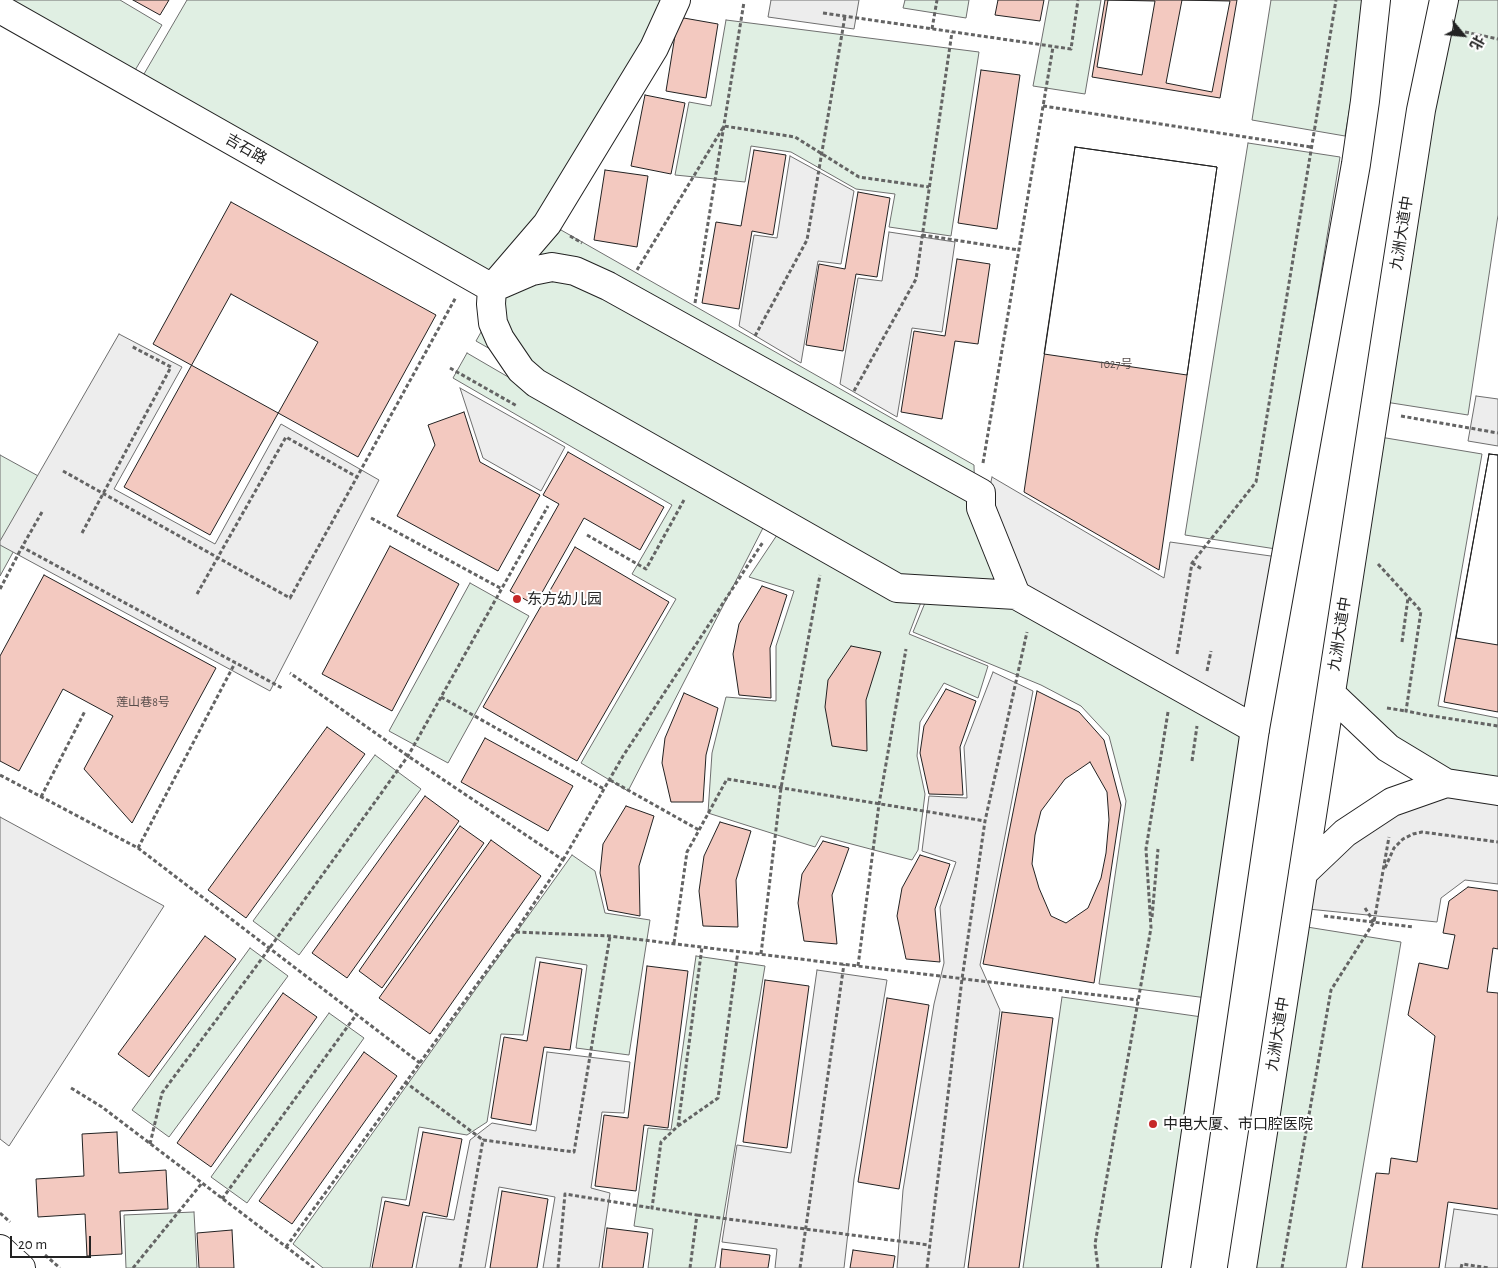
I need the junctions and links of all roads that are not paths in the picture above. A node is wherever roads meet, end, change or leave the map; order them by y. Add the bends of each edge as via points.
1 (676, 0) edge
2 (1376, 0) edge
3 (1444, 0) edge
4 (0, 9) edge
5 (492, 288) junction
6 (1025, 600) junction
7 (1331, 694) junction
8 (1255, 728) junction
9 (1446, 783) junction
10 (1498, 791) edge
11 (1303, 873) junction
12 (0, 1249) edge
13 (21, 1268) edge
14 (1176, 1268) edge
15 (1242, 1268) edge

1 - 5 main road via 654,48 547,224
2 - 8 main road via 1356,164
3 - 7 main road, 九洲大道中 via 1421,110
4 - 5 main road, 吉石路
5 - 6 main road via 493,323 500,340 521,370 536,384 897,588
5 - 6 main road via 532,271 552,267 575,271 608,286 981,493 980,508
6 - 8 main road
7 - 9 main road via 1388,748
7 - 11 main road, 九洲大道中
8 - 14 main road
9 - 10 main road
9 - 11 main road via 1392,802 1345,833
11 - 15 main road, 九洲大道中
12 - 13 main road

